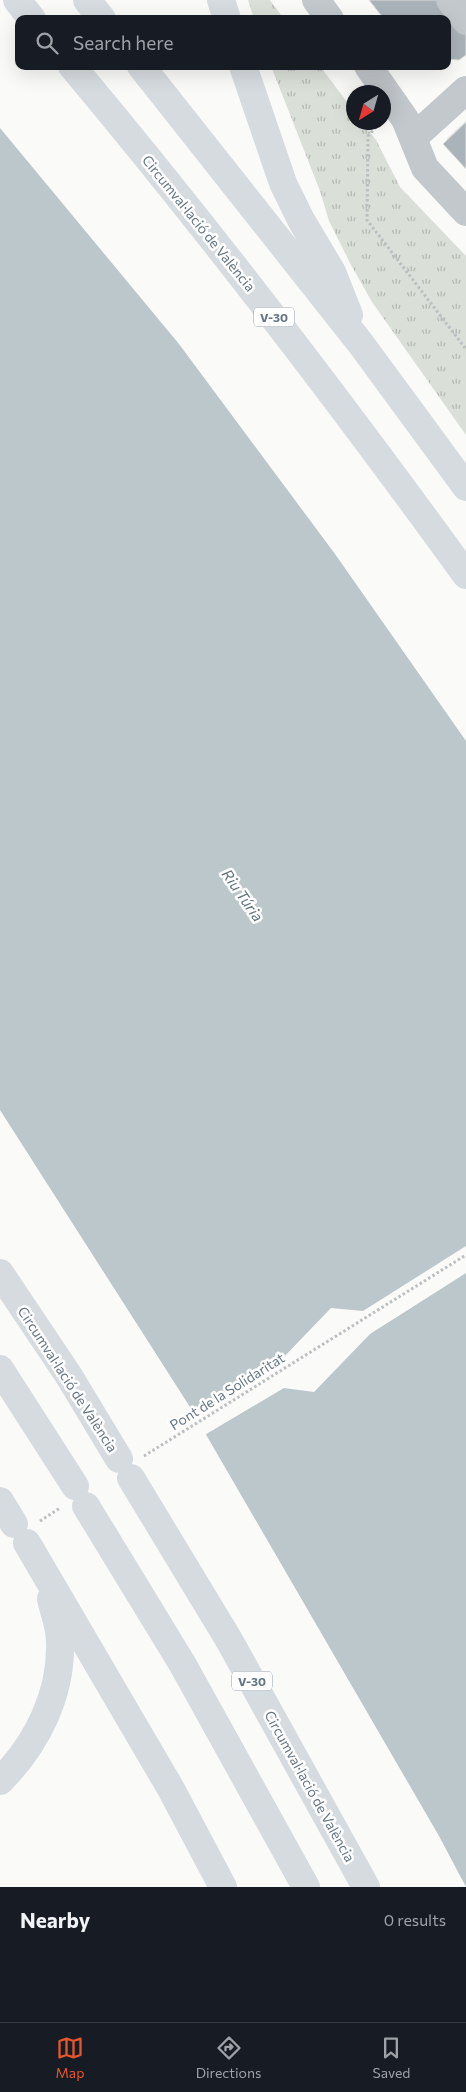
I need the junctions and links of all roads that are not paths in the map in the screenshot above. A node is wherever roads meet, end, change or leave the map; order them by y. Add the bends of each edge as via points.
1 (17, 0) edge
2 (87, 0) edge
3 (221, 0) edge
4 (316, 0) edge
5 (450, 0) edge
6 (29, 15) edge
7 (99, 15) edge
8 (226, 15) edge
9 (327, 15) edge
10 (466, 21) edge
11 (75, 70) edge
12 (144, 70) edge
13 (244, 70) edge
14 (371, 70) edge
15 (466, 90) edge
16 (413, 138) junction
17 (466, 212) edge
18 (361, 344) junction
19 (466, 486) edge
20 (466, 575) edge
21 (0, 1273) edge
22 (0, 1369) edge
23 (19, 1523) edge
24 (46, 1576) junction
25 (0, 1782) edge
26 (223, 1887) edge
27 (306, 1887) edge
28 (366, 1887) edge

1 - 6 highway
2 - 7 highway
3 - 8 highway
4 - 9 street
5 - 10 street
11 - 20 highway, Circumval·lació de València / V-30 via 250,285
12 - 18 highway
13 - 18 highway via 283,183 332,272
14 - 16 street via 395,103
15 - 16 street
16 - 17 street via 425,168
18 - 19 highway
21 - 28 highway, Circumval·lació de València / V-30 via 128,1466 230,1640
22 - 27 highway via 76,1498 183,1665
23 - 24 highway
24 - 25 highway via 60,1640 52,1698 40,1728
24 - 26 highway

